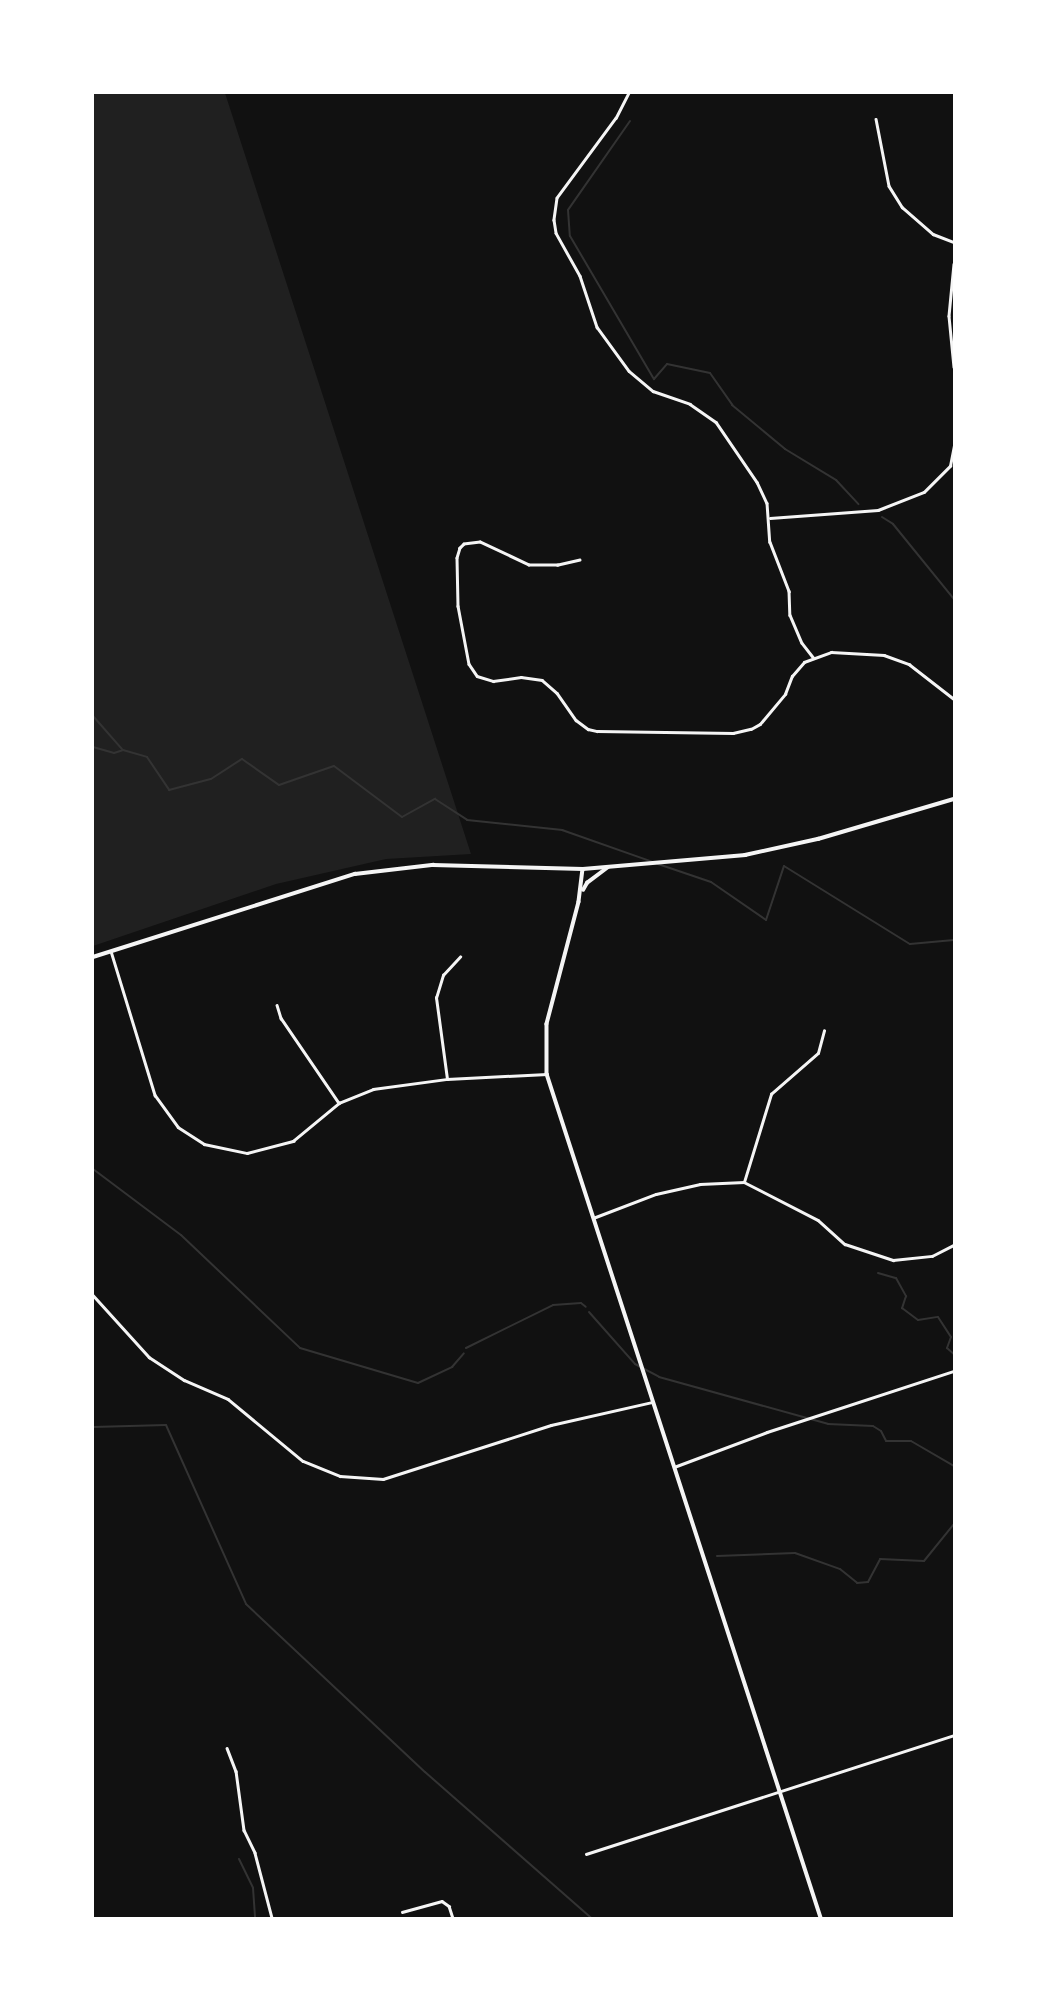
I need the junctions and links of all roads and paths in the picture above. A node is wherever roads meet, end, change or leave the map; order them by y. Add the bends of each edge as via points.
1 (629, 93) edge
2 (876, 119) dead end
3 (954, 242) edge
4 (954, 264) edge
5 (954, 367) edge
6 (954, 445) edge
7 (770, 518) junction
8 (518, 560) junction
9 (580, 560) dead end
10 (516, 565) dead end
11 (813, 657) junction
12 (954, 699) edge
13 (954, 799) edge
14 (611, 866) junction
15 (583, 869) junction
16 (581, 895) junction
17 (111, 951) junction
18 (93, 957) edge
19 (460, 957) dead end
20 (277, 1005) dead end
21 (824, 1031) dead end
22 (547, 1074) junction
23 (447, 1079) junction
24 (339, 1103) junction
25 (744, 1182) junction
26 (593, 1217) junction
27 (954, 1245) edge
28 (93, 1295) edge
29 (954, 1371) edge
30 (653, 1402) junction
31 (674, 1467) junction
32 (954, 1735) edge
33 (227, 1748) dead end
34 (781, 1794) junction
35 (586, 1854) dead end
36 (402, 1912) dead end
37 (272, 1918) edge
38 (453, 1918) edge
39 (821, 1918) edge

1 - 7 street via 557,198 556,233 580,276 597,327 629,371 653,391 690,404 716,422 757,482
2 - 3 street via 889,186 902,206 933,234
4 - 5 street via 949,316
6 - 7 street via 950,466 924,492 878,510
7 - 11 street via 770,542 789,592 790,615
8 - 9 street via 542,566
8 - 10 street
8 - 11 street via 480,542 460,548 458,607 469,664 483,680 542,680 576,720 597,732 733,733 751,729 760,724 785,694 792,676
11 - 12 street via 831,652 884,655 909,664
13 - 14 street via 776,850
14 - 15 street
14 - 16 street via 587,883
15 - 16 street
15 - 17 street via 433,865 355,874
16 - 22 street via 547,1024
17 - 18 street
17 - 24 street via 155,1095 178,1127 204,1144 247,1153 293,1141
19 - 23 street via 443,975 436,998
20 - 24 street via 281,1018
21 - 25 street via 818,1053 771,1094
22 - 23 street
22 - 26 street
23 - 24 street via 373,1089
25 - 26 street via 699,1184
25 - 27 street via 818,1220 845,1244 893,1260 932,1256
26 - 30 street
28 - 30 street via 149,1357 184,1380 228,1399 303,1461 340,1476 383,1479 551,1425
29 - 31 street
30 - 31 street
31 - 34 street
32 - 34 street
33 - 37 street via 236,1771 244,1830 255,1853
34 - 35 street
34 - 39 street
36 - 38 street via 442,1901

